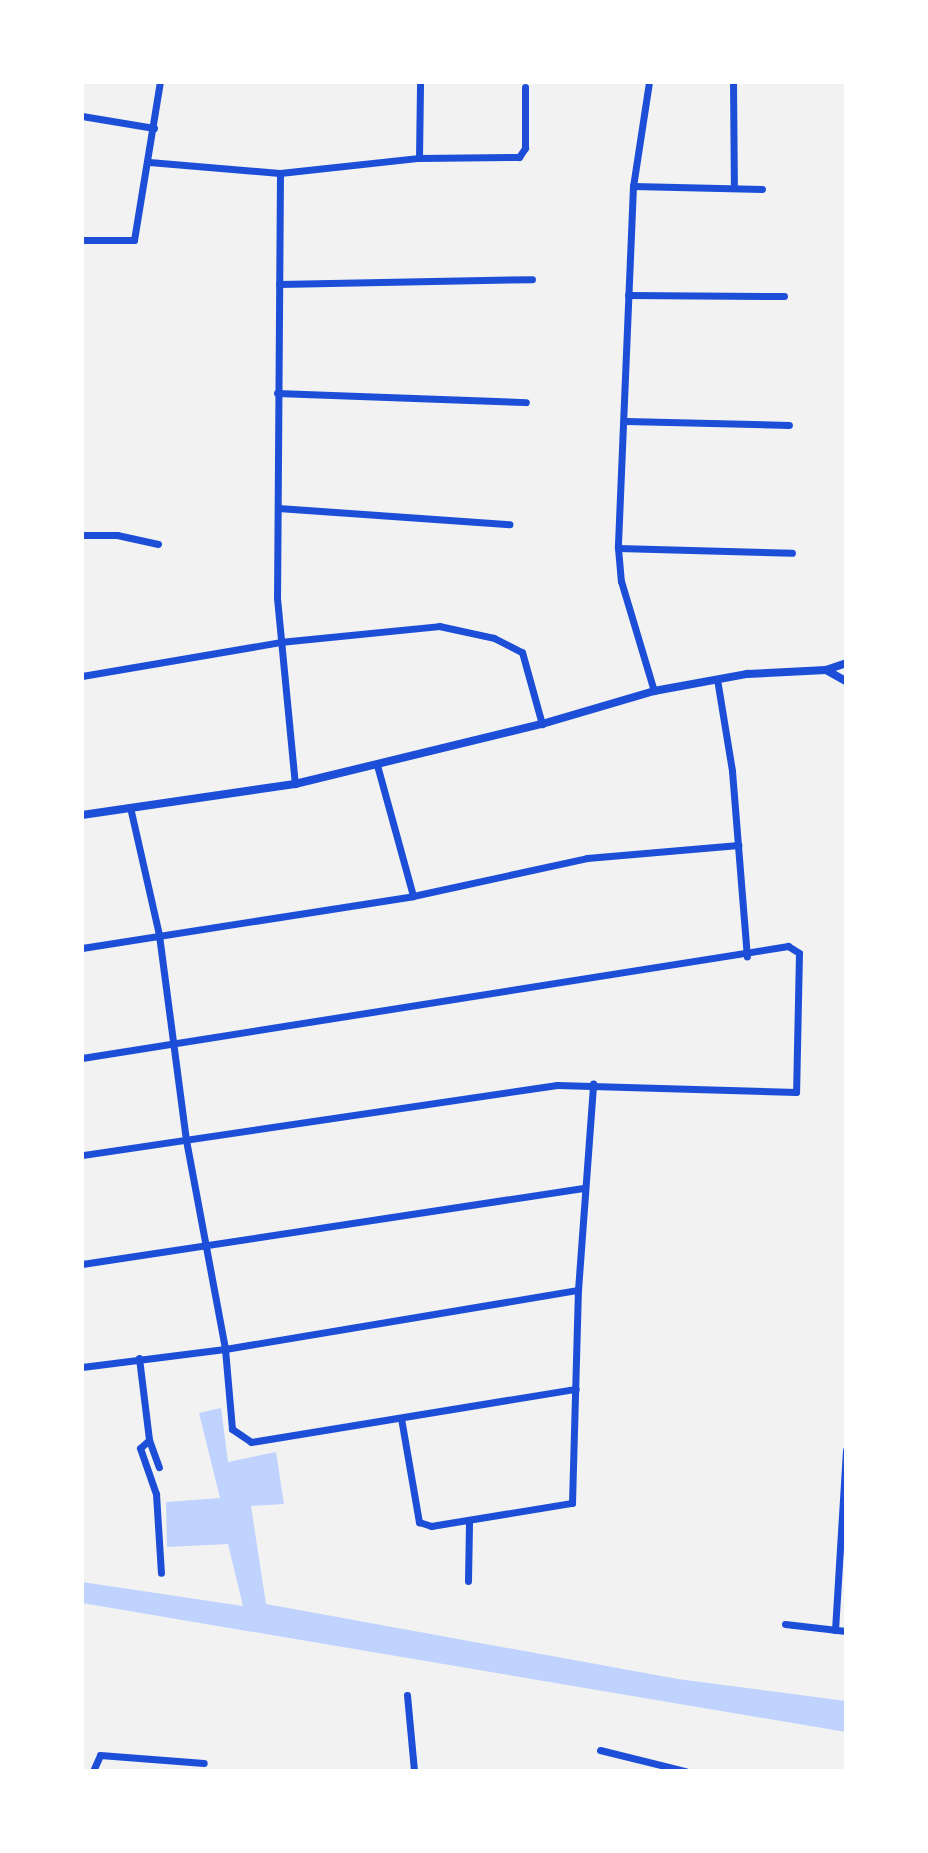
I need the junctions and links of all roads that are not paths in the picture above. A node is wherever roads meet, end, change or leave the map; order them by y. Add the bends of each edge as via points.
1 (160, 82) edge
2 (420, 82) edge
3 (649, 82) edge
4 (733, 82) edge
5 (525, 87) dead end
6 (82, 116) edge
7 (154, 128) junction
8 (419, 158) junction
9 (149, 162) junction
10 (280, 173) junction
11 (633, 186) junction
12 (734, 188) junction
13 (762, 189) dead end
14 (82, 240) edge
15 (532, 279) dead end
16 (279, 284) junction
17 (628, 295) junction
18 (784, 296) dead end
19 (277, 393) junction
20 (526, 402) dead end
21 (626, 421) junction
22 (789, 425) dead end
23 (278, 508) junction
24 (509, 524) dead end
25 (82, 535) edge
26 (158, 544) dead end
27 (618, 548) junction
28 (792, 553) dead end
29 (280, 642) junction
30 (846, 663) edge
31 (826, 670) junction
32 (82, 676) edge
33 (717, 679) junction
34 (846, 681) edge
35 (654, 691) junction
36 (542, 724) junction
37 (377, 765) junction
38 (295, 784) junction
39 (130, 807) junction
40 (82, 815) edge
41 (738, 845) junction
42 (413, 896) junction
43 (159, 935) junction
44 (82, 948) edge
45 (747, 956) junction
46 (175, 1046) junction
47 (82, 1058) edge
48 (593, 1084) junction
49 (186, 1140) junction
50 (82, 1155) edge
51 (583, 1188) junction
52 (208, 1247) junction
53 (82, 1264) edge
54 (578, 1290) junction
55 (225, 1349) junction
56 (139, 1358) junction
57 (82, 1367) edge
58 (576, 1389) junction
59 (401, 1418) junction
60 (149, 1440) junction
61 (846, 1450) edge
62 (159, 1467) dead end
63 (469, 1521) junction
64 (161, 1573) dead end
65 (468, 1581) dead end
66 (785, 1624) dead end
67 (835, 1630) junction
68 (846, 1631) edge
69 (407, 1695) dead end
70 (600, 1750) dead end
71 (204, 1763) dead end
72 (93, 1771) edge
73 (414, 1771) edge
74 (685, 1771) edge

1 - 7 street
2 - 8 street
3 - 11 street
4 - 12 street
5 - 8 street via 525,148 519,157
6 - 7 street
7 - 9 street
8 - 10 street
9 - 10 street
9 - 14 street via 133,242
10 - 16 street
11 - 12 street
11 - 17 street
12 - 13 street
15 - 16 street
16 - 19 street
17 - 18 street
17 - 21 street
19 - 20 street
19 - 23 street
21 - 22 street
21 - 27 street
23 - 24 street
23 - 29 street
25 - 26 street via 117,535
27 - 28 street
27 - 35 street via 621,581
29 - 32 street
29 - 36 street via 439,626 494,638 522,652
29 - 38 street
30 - 31 street
31 - 33 street
31 - 34 street
33 - 35 street
33 - 41 street
35 - 36 street
36 - 37 street
37 - 38 street
37 - 42 street
38 - 39 street
39 - 40 street
39 - 43 street
41 - 42 street via 587,858
41 - 45 street
42 - 43 street
43 - 44 street
43 - 46 street
45 - 46 street
45 - 48 street via 788,946 799,953 796,1092
46 - 47 street
46 - 49 street
48 - 49 street
48 - 51 street
49 - 50 street
49 - 52 street
51 - 52 street
51 - 54 street
52 - 53 street
52 - 55 street
54 - 55 street
54 - 58 street
55 - 56 street
55 - 59 street via 232,1429 242,1439 251,1442
56 - 57 street
56 - 60 street
58 - 59 street
58 - 63 street via 572,1503
59 - 63 street via 417,1520 431,1526
60 - 62 street
60 - 64 street via 140,1448 156,1494
61 - 67 street
63 - 65 street
66 - 67 street
67 - 68 street
69 - 73 street
70 - 74 street
71 - 72 street via 100,1755

